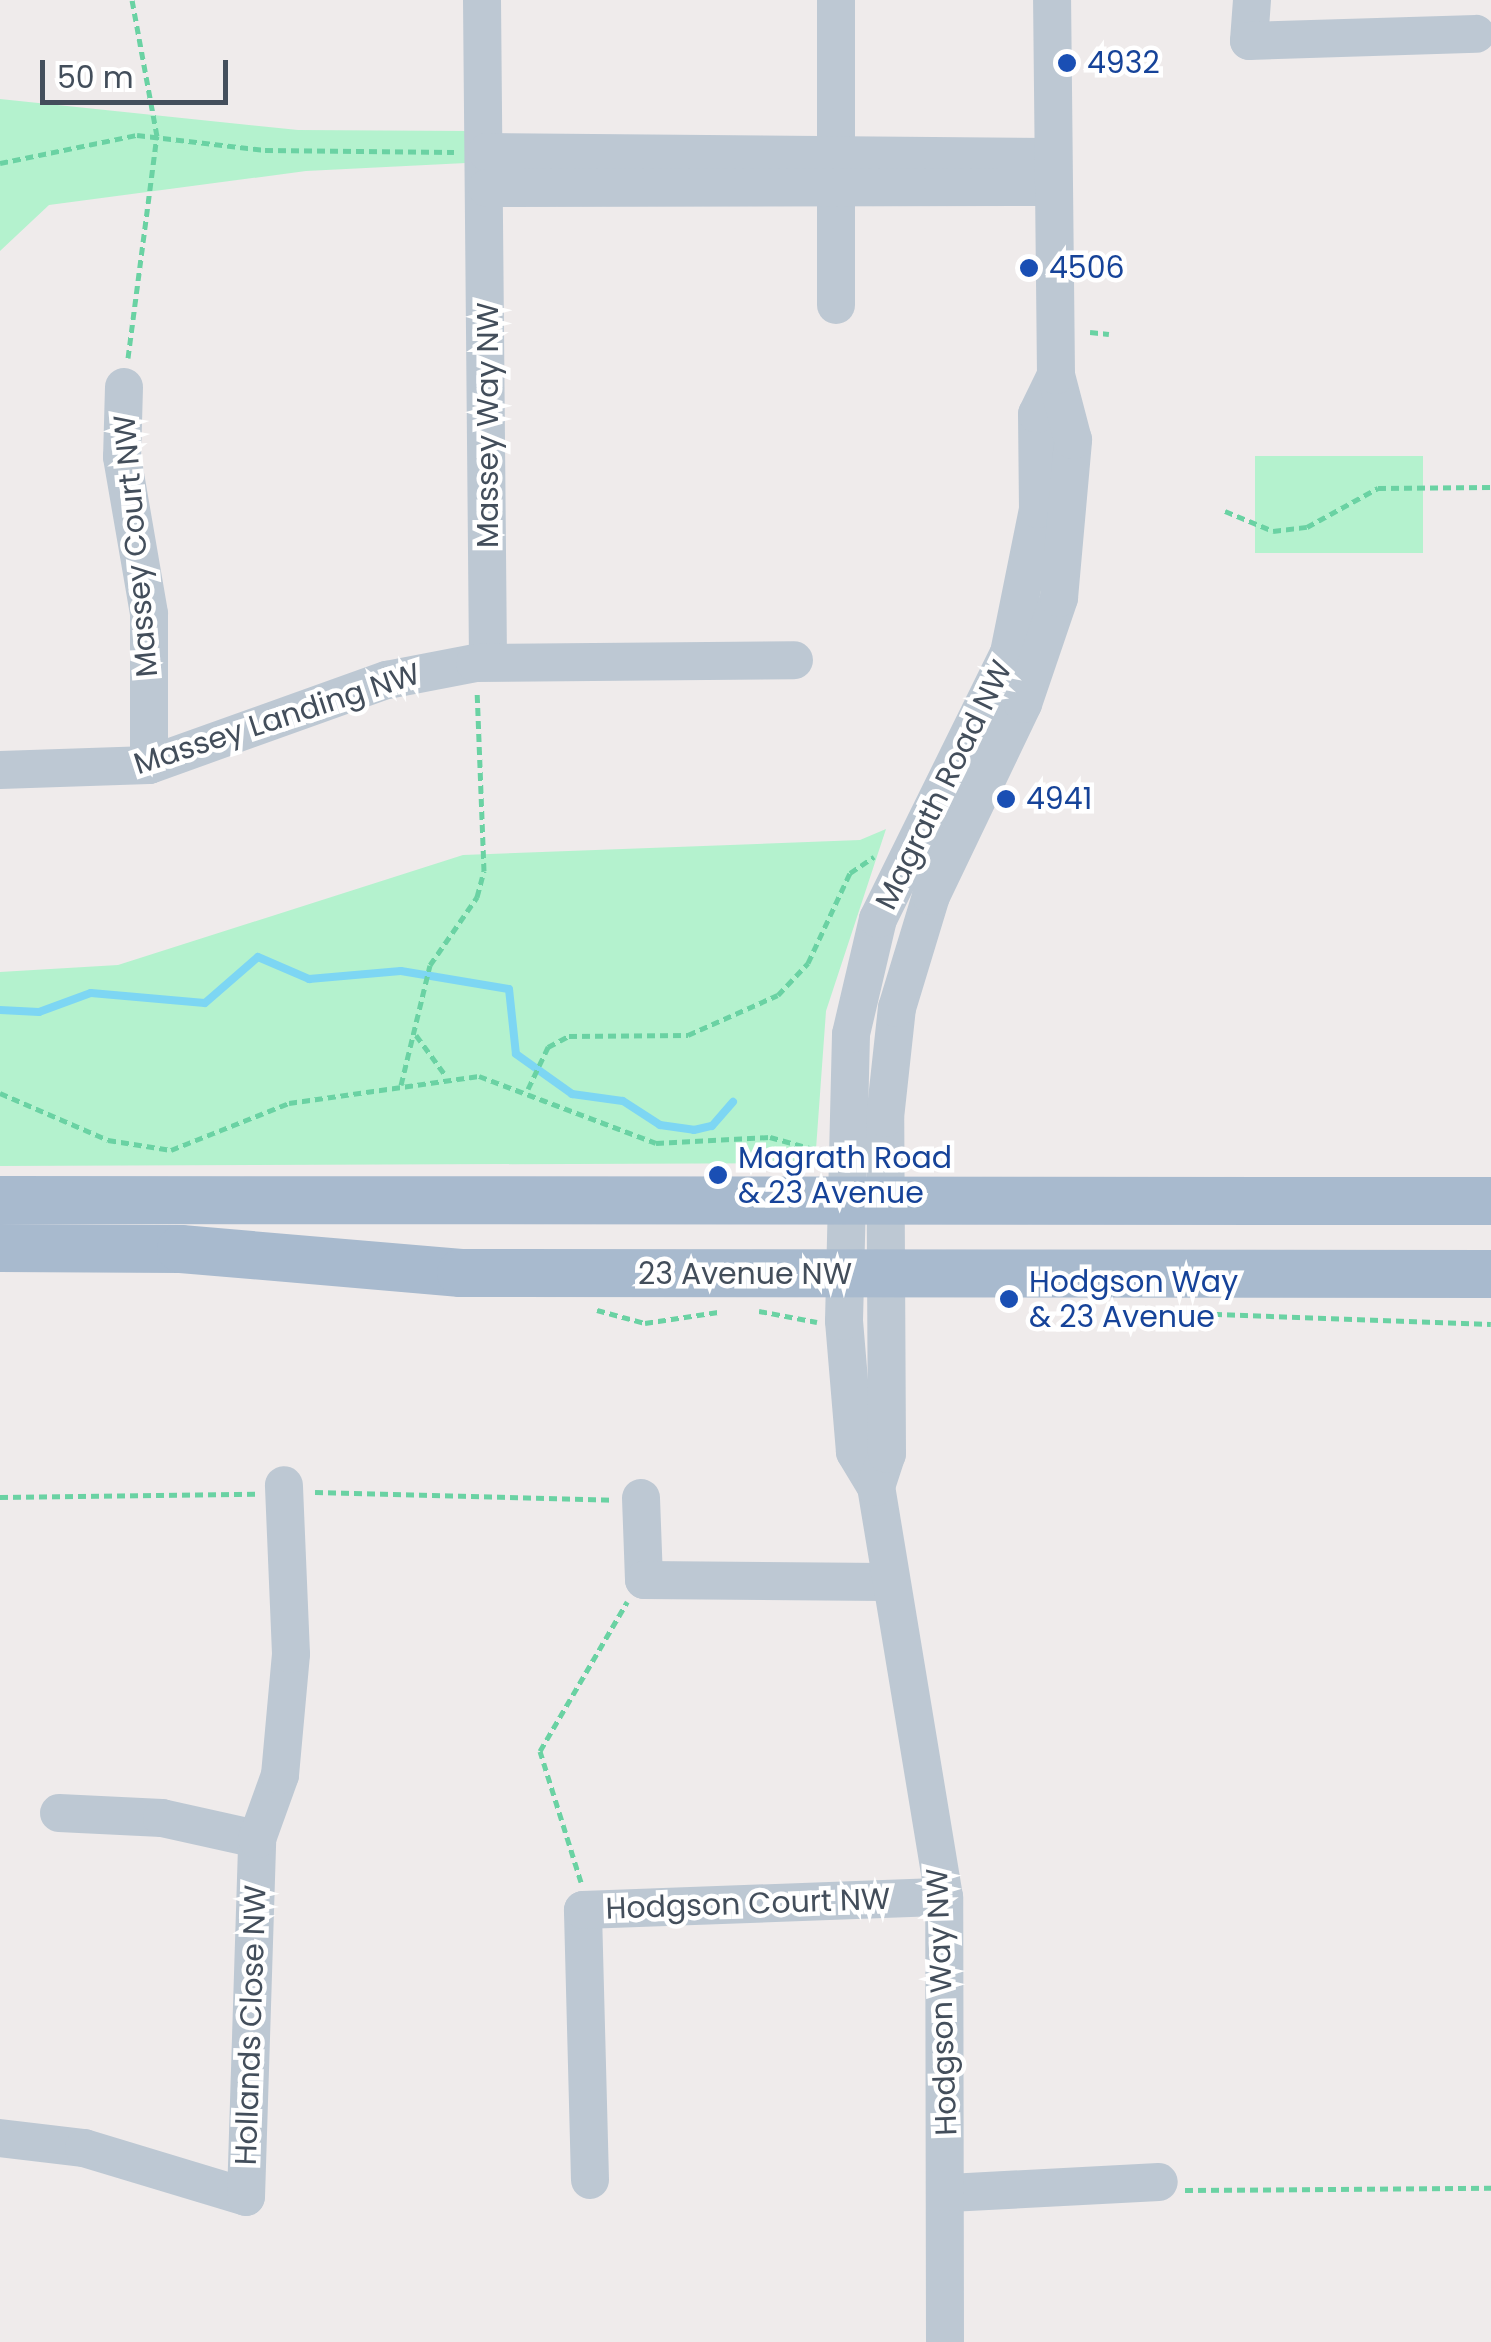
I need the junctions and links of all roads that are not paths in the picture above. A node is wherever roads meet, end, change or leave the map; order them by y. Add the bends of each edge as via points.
1 (482, 0) edge
2 (836, 0) edge
3 (1052, 0) edge
4 (1252, 0) edge
5 (1476, 34) dead end
6 (487, 170) junction
7 (834, 170) junction
8 (1050, 172) junction
9 (836, 305) dead end
10 (124, 387) road end
11 (794, 660) dead end
12 (482, 662) junction
13 (149, 765) junction
14 (0, 770) edge
15 (0, 1200) edge
16 (864, 1201) junction
17 (1491, 1201) edge
18 (0, 1248) edge
19 (864, 1274) junction
20 (1491, 1274) edge
21 (284, 1484) road end
22 (641, 1498) road end
23 (886, 1582) junction
24 (59, 1813) dead end
25 (257, 1839) junction
26 (944, 1898) junction
27 (0, 2138) edge
28 (590, 2180) dead end
29 (1158, 2182) road end
30 (948, 2193) junction
31 (946, 2342) edge

1 - 6 street, Massey Way NW
2 - 7 street
3 - 8 street, Magrath Road NW
4 - 5 street via 1249,41
6 - 7 street
6 - 12 street, Massey Way NW
7 - 8 street
7 - 9 street
8 - 16 street, Magrath Road NW via 1056,375 1037,414 1038,509 1010,653 908,852 868,958 850,1050
10 - 13 street, Massey Court NW via 122,458 149,614
11 - 12 street, Massey Landing NW
12 - 13 street, Massey Landing NW via 387,680
13 - 14 street, Massey Landing NW
15 - 16 main road
16 - 17 main road
16 - 19 street, Hodgson Way NW
18 - 19 main road, 23 Avenue NW via 181,1248 434,1272
19 - 20 main road, 23 Avenue NW
19 - 23 street, Hodgson Way NW via 855,1452 876,1487
21 - 25 street, Hollands Close NW via 290,1654 280,1775
22 - 23 street via 644,1580
23 - 26 street, Hodgson Way NW
24 - 25 street via 162,1818
25 - 27 street, Hollands Close NW via 246,2196 84,2148
26 - 28 street, Hodgson Court NW via 583,1910
26 - 30 street, Hodgson Way NW
29 - 30 street
30 - 31 street, Hodgson Way NW

